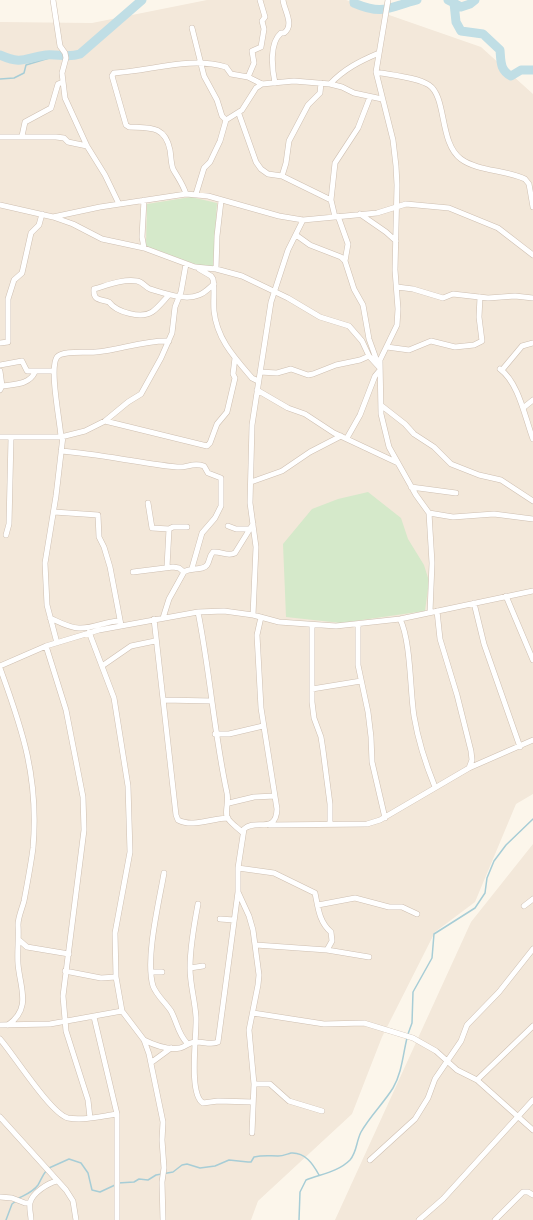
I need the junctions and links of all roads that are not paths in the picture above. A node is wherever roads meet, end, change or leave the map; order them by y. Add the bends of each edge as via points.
1 (53, 0) edge
2 (260, 0) edge
3 (283, 0) edge
4 (388, 0) edge
5 (192, 28) dead end
6 (379, 53) junction
7 (202, 63) junction
8 (376, 72) junction
9 (248, 77) junction
10 (63, 82) junction
11 (275, 83) junction
12 (321, 83) junction
13 (262, 84) junction
14 (330, 84) junction
15 (370, 97) junction
16 (382, 99) junction
17 (239, 114) junction
18 (226, 120) junction
19 (22, 136) junction
20 (0, 137) edge
21 (87, 146) junction
22 (282, 176) junction
23 (186, 194) junction
24 (196, 194) junction
25 (144, 200) junction
26 (331, 200) junction
27 (221, 201) junction
28 (119, 204) junction
29 (0, 205) edge
30 (533, 207) edge
31 (396, 208) junction
32 (42, 214) junction
33 (360, 214) junction
34 (53, 217) junction
35 (336, 217) junction
36 (304, 220) junction
37 (296, 235) junction
38 (396, 240) junction
39 (144, 248) junction
40 (531, 252) edge
41 (533, 255) edge
42 (345, 262) junction
43 (186, 264) junction
44 (195, 267) junction
45 (216, 269) junction
46 (214, 284) junction
47 (396, 287) junction
48 (274, 292) junction
49 (170, 295) junction
50 (180, 296) junction
51 (480, 297) junction
52 (533, 298) edge
53 (169, 340) junction
54 (0, 343) edge
55 (533, 343) edge
56 (387, 347) junction
57 (369, 356) junction
58 (235, 358) junction
59 (0, 365) edge
60 (379, 368) junction
61 (0, 370) edge
62 (54, 371) junction
63 (35, 372) junction
64 (260, 372) junction
65 (258, 381) junction
66 (1, 388) edge
67 (257, 390) junction
68 (533, 400) edge
69 (382, 406) junction
70 (523, 408) junction
71 (105, 421) junction
72 (62, 436) junction
73 (341, 436) junction
74 (0, 437) edge
75 (11, 438) junction
76 (347, 438) junction
77 (533, 439) edge
78 (61, 451) junction
79 (398, 463) junction
80 (251, 482) junction
81 (411, 487) junction
82 (456, 493) dead end
83 (533, 501) edge
84 (148, 503) dead end
85 (54, 512) junction
86 (429, 513) junction
87 (533, 519) edge
88 (253, 524) junction
89 (187, 526) dead end
90 (228, 526) dead end
91 (169, 529) junction
92 (250, 529) junction
93 (6, 535) dead end
94 (167, 567) junction
95 (192, 568) junction
96 (133, 572) dead end
97 (184, 572) junction
98 (533, 591) edge
99 (506, 596) junction
100 (474, 603) junction
101 (437, 611) junction
102 (198, 612) junction
103 (430, 612) junction
104 (253, 615) junction
105 (261, 617) junction
106 (50, 618) junction
107 (163, 618) junction
108 (400, 619) junction
109 (154, 620) junction
110 (120, 623) junction
111 (358, 624) junction
112 (312, 625) junction
113 (89, 632) junction
114 (155, 641) junction
115 (57, 643) junction
116 (46, 646) junction
117 (533, 660) edge
118 (102, 666) junction
119 (0, 667) edge
120 (361, 681) junction
121 (312, 689) junction
122 (163, 700) junction
123 (212, 701) junction
124 (263, 726) junction
125 (215, 734) junction
126 (533, 740) edge
127 (520, 747) junction
128 (469, 768) junction
129 (435, 787) junction
130 (276, 796) junction
131 (229, 803) junction
132 (228, 818) junction
133 (385, 818) junction
134 (330, 824) junction
135 (266, 825) junction
136 (242, 832) junction
137 (238, 868) junction
138 (164, 874) dead end
139 (238, 892) junction
140 (533, 899) edge
141 (198, 904) dead end
142 (318, 905) junction
143 (524, 906) dead end
144 (418, 914) dead end
145 (220, 919) dead end
146 (234, 920) junction
147 (19, 940) junction
148 (256, 946) junction
149 (327, 950) junction
150 (533, 950) edge
151 (69, 954) junction
152 (368, 957) dead end
153 (202, 966) dead end
154 (190, 968) junction
155 (65, 971) junction
156 (151, 972) junction
157 (162, 972) dead end
158 (116, 977) junction
159 (122, 1010) junction
160 (254, 1013) junction
161 (94, 1017) junction
162 (64, 1022) junction
163 (0, 1025) edge
164 (8, 1025) junction
165 (533, 1026) edge
166 (0, 1039) edge
167 (144, 1040) junction
168 (195, 1041) junction
169 (186, 1043) junction
170 (171, 1048) junction
171 (152, 1062) junction
172 (448, 1062) junction
173 (477, 1080) junction
174 (254, 1084) junction
175 (533, 1100) edge
176 (253, 1102) junction
177 (322, 1111) dead end
178 (118, 1114) junction
179 (518, 1116) junction
180 (0, 1117) edge
181 (90, 1118) junction
182 (533, 1130) edge
183 (252, 1133) dead end
184 (370, 1160) dead end
185 (57, 1181) junction
186 (533, 1195) edge
187 (0, 1197) edge
188 (30, 1203) junction
189 (31, 1220) edge
190 (76, 1220) edge
191 (117, 1220) edge
192 (163, 1220) edge
193 (419, 1220) edge
194 (495, 1220) edge

1 - 10 street via 60,46 66,58 62,69
2 - 9 street via 265,17 262,21 264,29 260,47 251,53 254,63
3 - 11 street via 289,27 278,36 273,53 271,62
4 - 6 street
5 - 7 street
6 - 8 street
6 - 14 street via 350,66
7 - 9 street via 222,66 229,69 231,74
7 - 18 street via 204,76
7 - 23 street via 112,74 126,125 160,131 169,146 173,168
8 - 16 street
8 - 30 street via 431,86 437,95 448,141 456,155 474,165 526,179
9 - 13 street
10 - 19 street via 58,84 50,108 25,122
10 - 21 street via 66,103 71,108
11 - 12 street
11 - 13 street
12 - 14 street
12 - 22 street via 320,93 308,105 289,141
13 - 17 street via 256,88
14 - 15 street
15 - 16 street
15 - 26 street via 358,128 335,163
16 - 31 street via 393,140 397,185
17 - 18 street
17 - 22 street via 256,162 268,174
18 - 24 street via 220,141 210,162 204,168
19 - 20 street
19 - 21 street via 64,138 68,142
21 - 28 street
22 - 26 street
23 - 24 street
23 - 25 street
24 - 27 street
25 - 28 street
25 - 39 street
26 - 35 street
27 - 36 street
27 - 45 street
28 - 34 street
29 - 32 street
31 - 33 street
31 - 38 street
31 - 40 street via 406,204 455,209 498,228
32 - 34 street
32 - 54 street via 39,225 31,233 22,273 14,280 8,299 8,342
33 - 35 street
33 - 38 street
34 - 39 street via 102,239
35 - 36 street
35 - 42 street via 348,244
36 - 37 street
37 - 42 street via 310,245 340,257
37 - 48 street via 285,257
38 - 47 street
39 - 43 street
40 - 41 street
42 - 60 street via 354,289 363,305 369,338
43 - 44 street
43 - 50 street
44 - 45 street
44 - 46 street via 211,276
45 - 48 street via 242,276
46 - 50 street via 199,296
46 - 58 street via 214,311 218,329
47 - 51 street via 443,298 453,294
47 - 56 street via 397,325
48 - 57 street via 320,317 349,326 362,341
48 - 64 street via 267,317
49 - 49 street via 148,289 139,281 94,289 96,300 109,302 124,312 147,314 155,310
49 - 50 street
50 - 53 street via 175,307
51 - 52 street
51 - 56 street via 482,341 478,344 455,347 431,341 409,350
53 - 62 street via 135,343 97,352 62,353 57,357
53 - 71 street via 145,389
55 - 70 street via 522,346 501,369 510,380
56 - 60 street
57 - 60 street
57 - 64 street via 313,374 290,369 271,374
58 - 65 street via 252,378
58 - 71 street via 235,378 227,412 217,424 208,446
59 - 63 street via 22,361 25,370
60 - 69 street
60 - 76 street via 360,415
61 - 66 street
62 - 63 street
62 - 72 street
63 - 66 street via 33,378 25,382
64 - 65 street
65 - 67 street
67 - 73 street via 288,408 305,414
67 - 80 street via 251,438
68 - 70 street
69 - 79 street via 386,438
69 - 83 street via 414,434 434,447 451,464 478,475 501,480
70 - 77 street
71 - 72 street
72 - 75 street
72 - 78 street
73 - 76 street
73 - 80 street via 310,452 282,472
74 - 75 street
75 - 93 street via 9,524
76 - 79 street
78 - 85 street
78 - 95 street via 180,467 198,464 204,466 208,473 221,478 221,506 202,533
79 - 81 street
80 - 88 street
81 - 82 street
81 - 86 street
84 - 91 street via 152,528
85 - 106 street via 45,563 45,591
85 - 110 street via 98,515 100,537 110,567
86 - 87 street via 453,517 494,514
86 - 103 street via 432,559
88 - 92 street
88 - 104 street via 256,548
89 - 91 street
90 - 92 street
91 - 94 street
92 - 95 street via 236,553 227,555 213,552 207,565 203,568
94 - 96 street
94 - 97 street via 179,568
95 - 97 street
97 - 107 street via 169,599
98 - 99 street
99 - 100 street
99 - 117 street
100 - 101 street
100 - 127 street via 482,639
101 - 103 street
101 - 128 street via 440,639 471,751 472,760
102 - 104 street via 224,611
102 - 107 street
102 - 123 street
103 - 108 street
104 - 105 street
105 - 112 street via 279,622
105 - 124 street via 257,635
106 - 110 street via 81,628 110,621
106 - 115 street
107 - 109 street
108 - 111 street
108 - 129 street via 407,650 414,718 426,765
109 - 110 street
109 - 114 street
110 - 113 street
111 - 112 street
111 - 120 street via 358,665
112 - 121 street
113 - 115 street
113 - 118 street
114 - 118 street via 131,646
114 - 122 street
115 - 116 street
116 - 119 street
116 - 151 street via 66,710 83,797 84,830 72,910
118 - 158 street via 117,712 130,817 130,852 115,933
119 - 147 street via 21,726 32,777 35,829 19,919
120 - 121 street
120 - 133 street via 368,712 372,762
121 - 134 street via 314,718 323,750
122 - 123 street
122 - 132 street via 178,820 189,823
123 - 125 street
124 - 125 street via 229,734
124 - 130 street
125 - 131 street
126 - 127 street
127 - 128 street
128 - 129 street
129 - 133 street
130 - 131 street via 254,797
130 - 135 street via 276,819
131 - 132 street
132 - 136 street
133 - 134 street via 367,824
134 - 135 street
135 - 136 street via 247,826
136 - 137 street
137 - 139 street
137 - 142 street via 274,873 307,888 314,893
138 - 156 street
139 - 146 street
139 - 148 street via 250,916
140 - 143 street
141 - 154 street via 191,939
142 - 144 street via 355,898 388,907 402,907
142 - 149 street via 322,921 331,932 332,941
145 - 146 street
146 - 168 street via 220,1039 216,1043
147 - 151 street via 27,947
147 - 164 street via 18,964 22,1005 18,1016
148 - 149 street
148 - 160 street via 258,985
149 - 152 street
150 - 172 street via 499,992 467,1025 461,1042
151 - 155 street
153 - 154 street
154 - 168 street via 196,1015
155 - 158 street via 101,978
155 - 162 street
156 - 157 street
156 - 169 street via 156,993 170,1011 180,1037
158 - 159 street
159 - 161 street
159 - 167 street
160 - 172 street via 324,1024 368,1024 418,1040
160 - 174 street via 249,1038
161 - 162 street
161 - 178 street
162 - 164 street
162 - 181 street via 88,1100
163 - 164 street
165 - 173 street
166 - 181 street via 55,1111 68,1118
167 - 170 street
167 - 171 street
168 - 169 street
168 - 176 street via 195,1082 200,1102
169 - 170 street via 182,1048
170 - 171 street
171 - 192 street via 164,1122
172 - 173 street via 457,1070
172 - 184 street via 435,1079 428,1098 415,1119
173 - 179 street
174 - 176 street
174 - 177 street via 270,1084 289,1100
175 - 179 street
176 - 183 street
178 - 181 street
178 - 191 street
179 - 182 street
179 - 193 street via 443,1199
180 - 185 street
185 - 188 street via 46,1186
185 - 190 street via 73,1201
186 - 194 street via 523,1192
187 - 188 street
188 - 189 street

